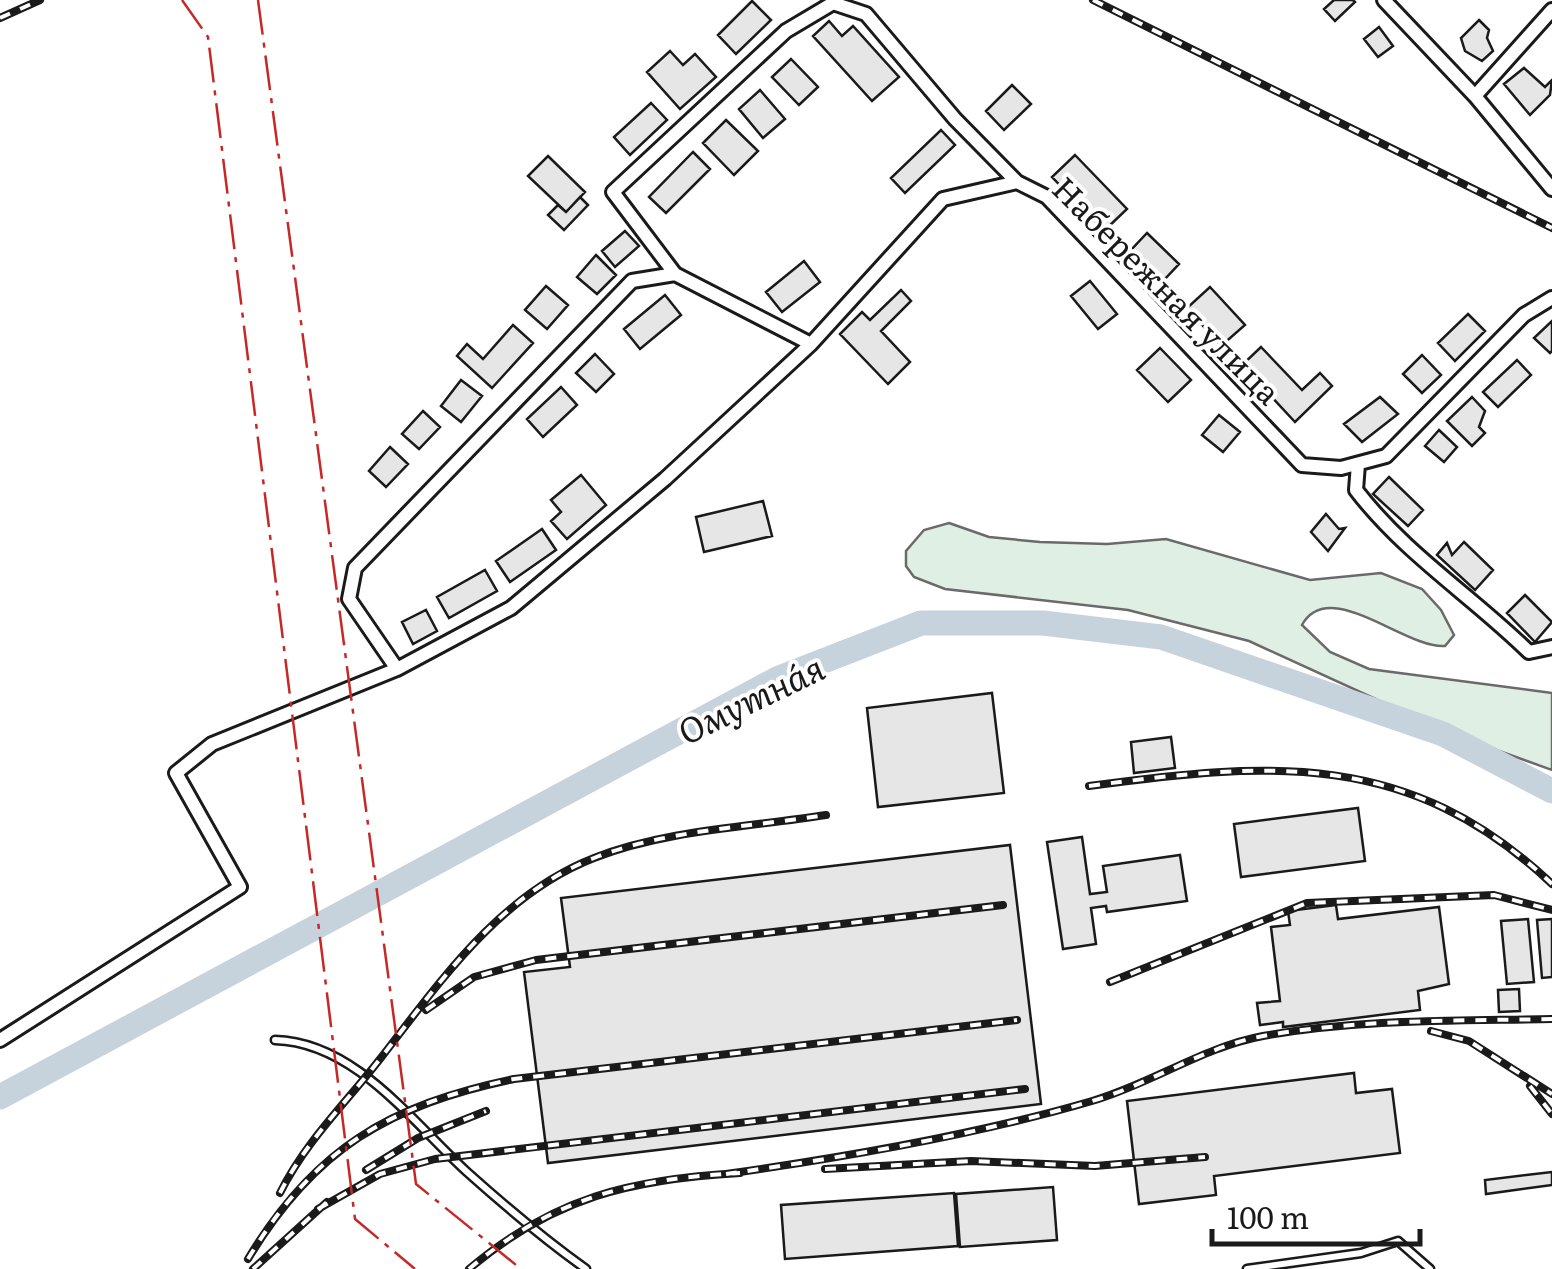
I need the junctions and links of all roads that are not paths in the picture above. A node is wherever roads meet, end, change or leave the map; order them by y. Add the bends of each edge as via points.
1 (1384, 0) edge
2 (1552, 10) edge
3 (1475, 96) junction
4 (1018, 182) junction
5 (1552, 189) edge
6 (675, 274) junction
7 (1552, 298) edge
8 (811, 344) junction
9 (1358, 464) junction
10 (1552, 647) edge
11 (397, 669) junction
12 (0, 1040) edge
13 (275, 1040) dead end
14 (586, 1269) edge
15 (1247, 1269) edge
16 (1430, 1269) edge

1 - 3 street
2 - 3 street
3 - 5 street
4 - 6 street via 866,14 833,3 786,31 614,192
4 - 8 street, Набережная улица via 943,199
4 - 9 street, Набережная улица via 1047,197 1302,465
6 - 8 street
6 - 11 street via 632,281 355,568 349,599
7 - 9 street via 1524,315 1386,456
8 - 11 street, Набережная улица via 511,608
9 - 10 street via 1356,490 1390,531 1529,652
11 - 12 street, Набережная улица via 212,744 176,773 240,887
13 - 14 lane via 306,1044 348,1065
15 - 16 lane via 1361,1253 1398,1241

